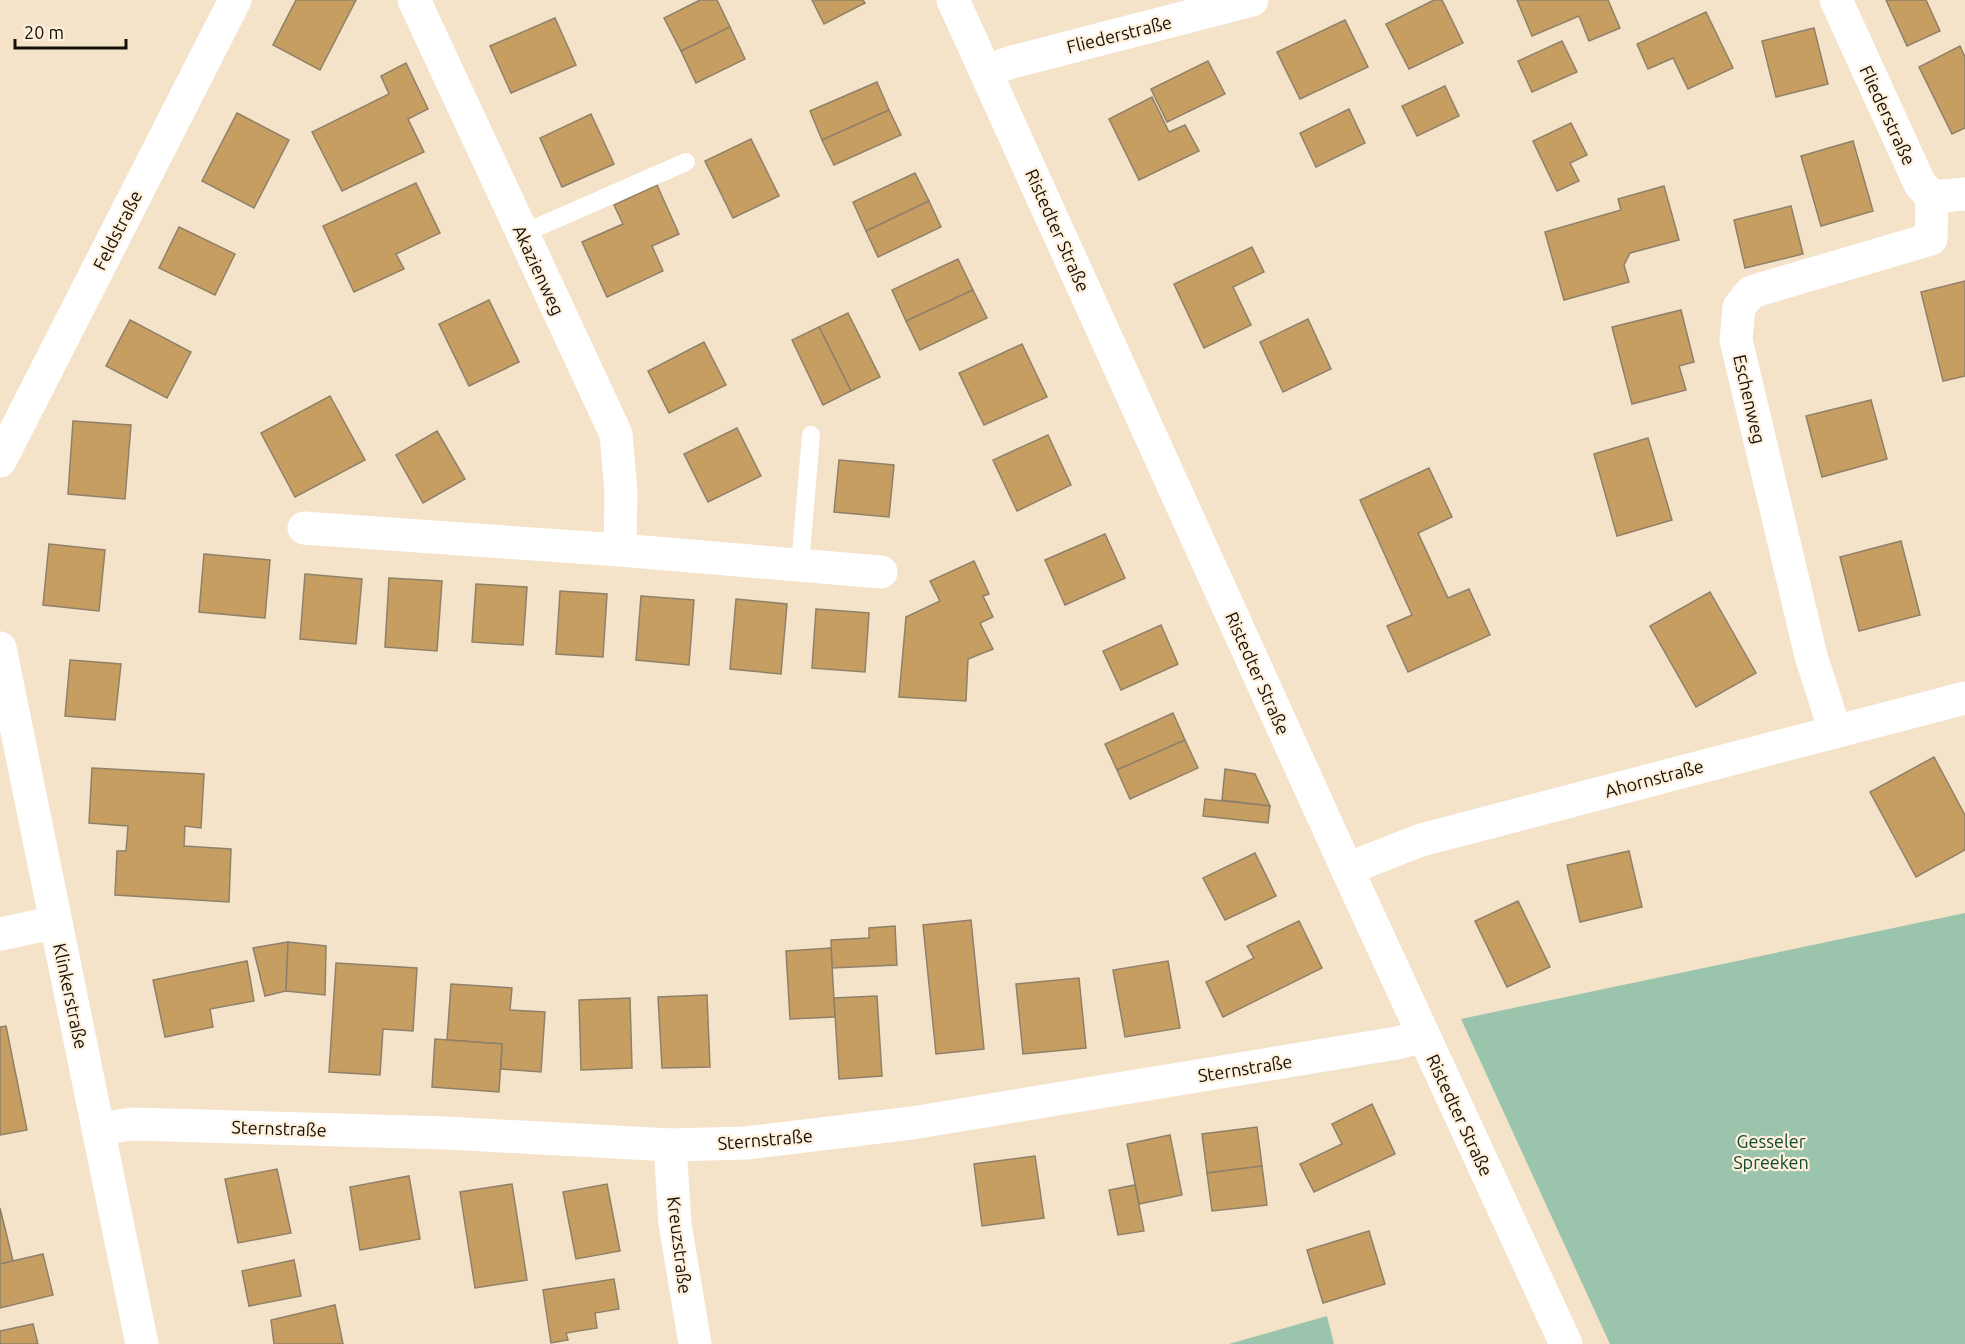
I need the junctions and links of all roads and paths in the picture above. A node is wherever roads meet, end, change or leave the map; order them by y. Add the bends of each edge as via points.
1 (235, 0) edge
2 (414, 0) edge
3 (953, 0) edge
4 (1252, 0) edge
5 (1836, 0) edge
6 (986, 71) junction
7 (686, 162) dead end
8 (1965, 194) edge
9 (1932, 197) junction
10 (522, 234) junction
11 (811, 435) dead end
12 (0, 461) edge
13 (304, 528) dead end
14 (620, 550) junction
15 (800, 565) junction
16 (881, 572) dead end
17 (0, 648) edge
18 (1965, 698) edge
19 (1835, 731) junction
20 (1347, 869) junction
21 (56, 922) junction
22 (0, 934) edge
23 (1423, 1036) junction
24 (98, 1129) junction
25 (670, 1145) junction
26 (142, 1344) edge
27 (695, 1344) edge
28 (1566, 1344) edge

1 - 12 street, Feldstraße
2 - 10 street, Akazienweg
3 - 6 street, Ristedter Straße
4 - 6 street, Fliederstraße
5 - 9 street, Fliederstraße via 1920,184
6 - 20 street, Ristedter Straße
7 - 10 lane
8 - 9 street
9 - 19 street, Eschenweg via 1931,239 1751,292 1739,307 1736,340 1811,656
10 - 14 street, Akazienweg via 616,434
11 - 15 lane
13 - 14 street
14 - 15 street
15 - 16 street
17 - 21 street, Klinkerstraße
18 - 19 street, Ahornstraße
19 - 20 street, Ahornstraße via 1421,840
20 - 23 street, Ristedter Straße
21 - 22 street
21 - 24 street, Klinkerstraße
23 - 25 street, Sternstraße via 912,1123 746,1143
23 - 28 street, Ristedter Straße
24 - 25 street, Sternstraße via 132,1124
24 - 26 street, Klinkerstraße
25 - 27 street, Kreuzstraße via 675,1224

